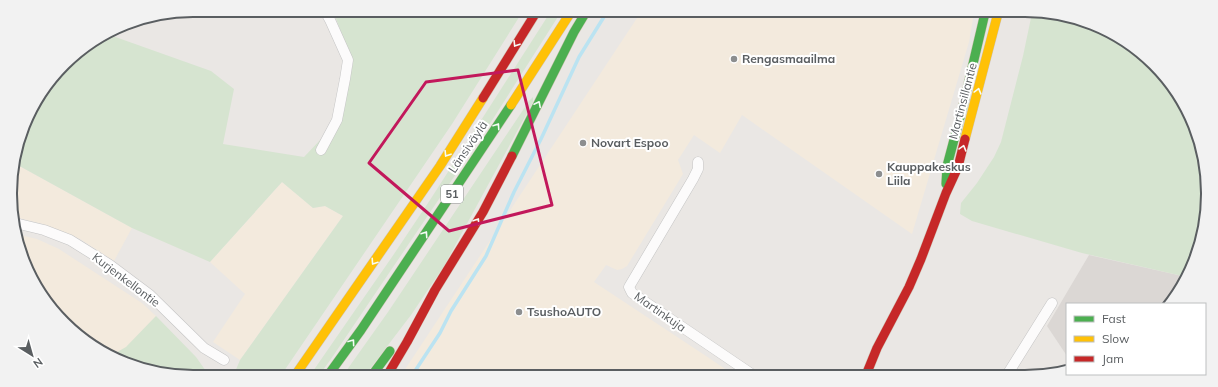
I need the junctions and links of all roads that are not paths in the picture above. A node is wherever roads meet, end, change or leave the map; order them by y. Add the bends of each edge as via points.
1 (328, 17) edge
2 (533, 17) edge
3 (568, 17) edge
4 (583, 17) edge
5 (984, 17) edge
6 (997, 17) edge
7 (321, 150) dead end
8 (698, 162) dead end
9 (946, 193) junction
10 (20, 224) edge
11 (435, 290) junction
12 (1052, 303) dead end
13 (337, 315) junction
14 (877, 348) junction
15 (224, 360) dead end
16 (294, 370) edge
17 (299, 370) edge
18 (332, 370) edge
19 (376, 370) edge
20 (390, 370) edge
21 (746, 370) edge
22 (859, 370) edge
23 (868, 370) edge
24 (1009, 370) edge

1 - 7 street via 348,60 336,120
2 -> 13 main road, Länsiväylä / 51 via 440,166
18 -> 3 main road, Länsiväylä / 51
11 -> 4 main road via 483,212
5 - 9 main road, Martinsillantie via 947,166
9 -> 6 main road, Martinsillantie via 958,167
8 - 21 street, Martinkuja via 693,179 629,287 632,292
9 - 14 main road, Martinsillantie via 918,266
10 - 15 street, Kurjenkellontie via 70,240 110,265 150,295 204,348
11 - 19 main road
11 - 20 main road
12 - 24 street
13 - 16 main road
13 - 17 main road, Länsiväylä / 51
14 - 22 main road, Martinsillantie
14 - 23 main road, Martinsillantie

